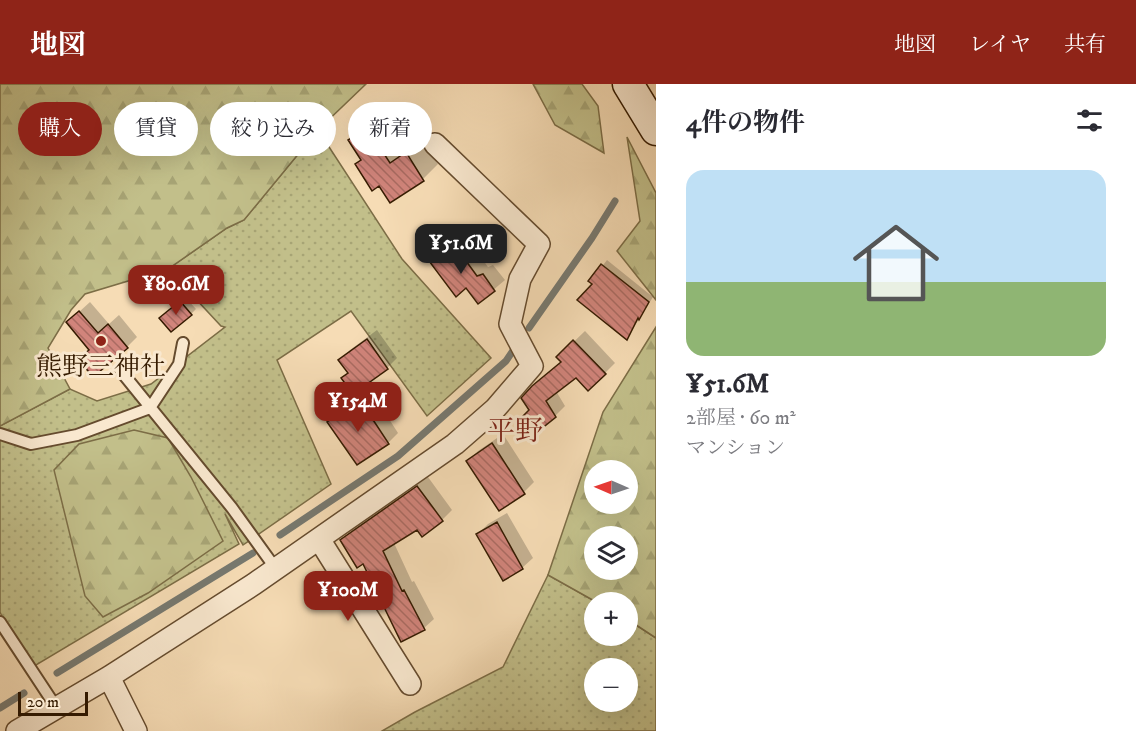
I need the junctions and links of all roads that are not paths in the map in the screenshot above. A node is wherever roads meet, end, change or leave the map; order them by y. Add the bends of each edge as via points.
1 (628, 84) edge
2 (656, 130) edge
3 (435, 144) dead end
4 (183, 343) dead end
5 (120, 370) dead end
6 (150, 408) junction
7 (0, 434) edge
8 (320, 540) junction
9 (276, 569) junction
10 (0, 622) edge
11 (109, 677) junction
12 (410, 684) dead end
13 (56, 706) junction
14 (17, 731) edge
15 (136, 731) edge

1 - 2 main road
3 - 8 street via 539,244 520,279 510,324 532,366 495,409 456,444
4 - 6 lane via 179,364
5 - 6 lane
6 - 7 lane via 77,435 31,444
6 - 9 lane
8 - 9 street
8 - 12 street
9 - 11 street
10 - 13 lane
11 - 13 street
11 - 15 street
13 - 14 street

